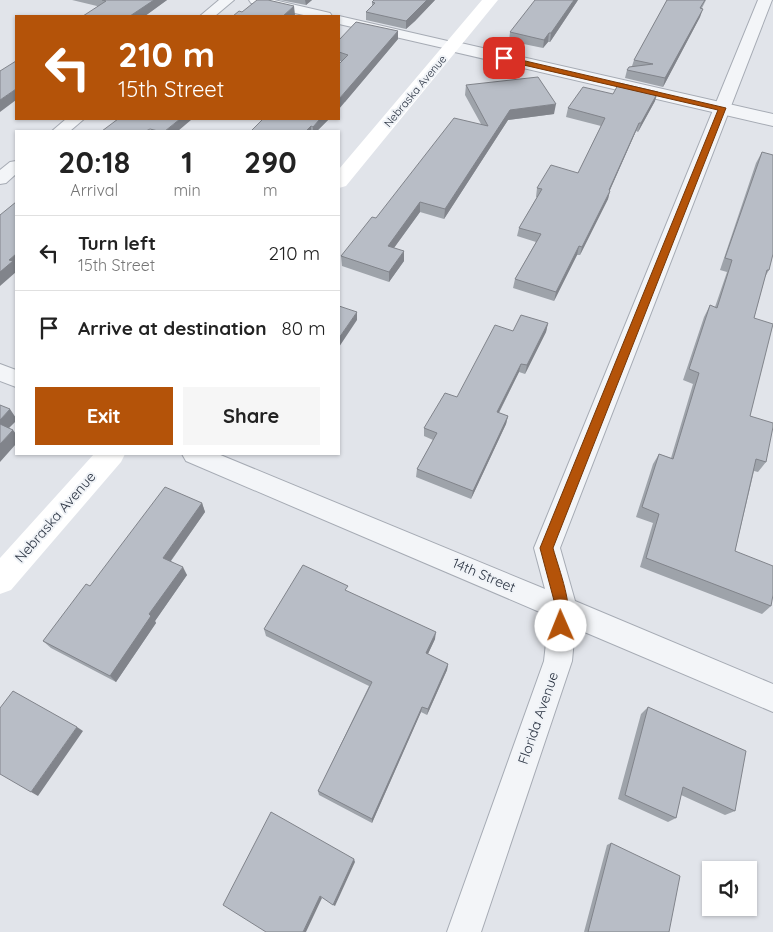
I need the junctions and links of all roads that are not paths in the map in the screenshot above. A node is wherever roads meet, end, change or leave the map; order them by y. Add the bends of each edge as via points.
1 (227, 0) edge
2 (256, 0) edge
3 (490, 0) edge
4 (765, 0) edge
5 (207, 15) edge
6 (321, 15) edge
7 (340, 20) edge
8 (452, 46) junction
9 (722, 108) junction
10 (75, 120) edge
11 (773, 120) edge
12 (61, 130) edge
13 (15, 167) edge
14 (0, 179) edge
15 (340, 181) edge
16 (0, 372) edge
17 (15, 379) edge
18 (110, 455) edge
19 (196, 455) edge
20 (0, 580) edge
21 (563, 608) junction
22 (773, 698) edge
23 (464, 932) edge

1 - 5 street
2 - 6 street
3 - 8 main road, Nebraska Avenue
4 - 9 street, Florida Avenue
7 - 8 street
8 - 9 street
8 - 15 main road, Nebraska Avenue
9 - 11 street
9 - 21 street, Florida Avenue via 546,548
10 - 12 street
13 - 14 street
16 - 17 street
18 - 20 main road, Nebraska Avenue
19 - 21 street, 14th Street
21 - 22 street, 14th Street
21 - 23 street, Florida Avenue via 558,661

